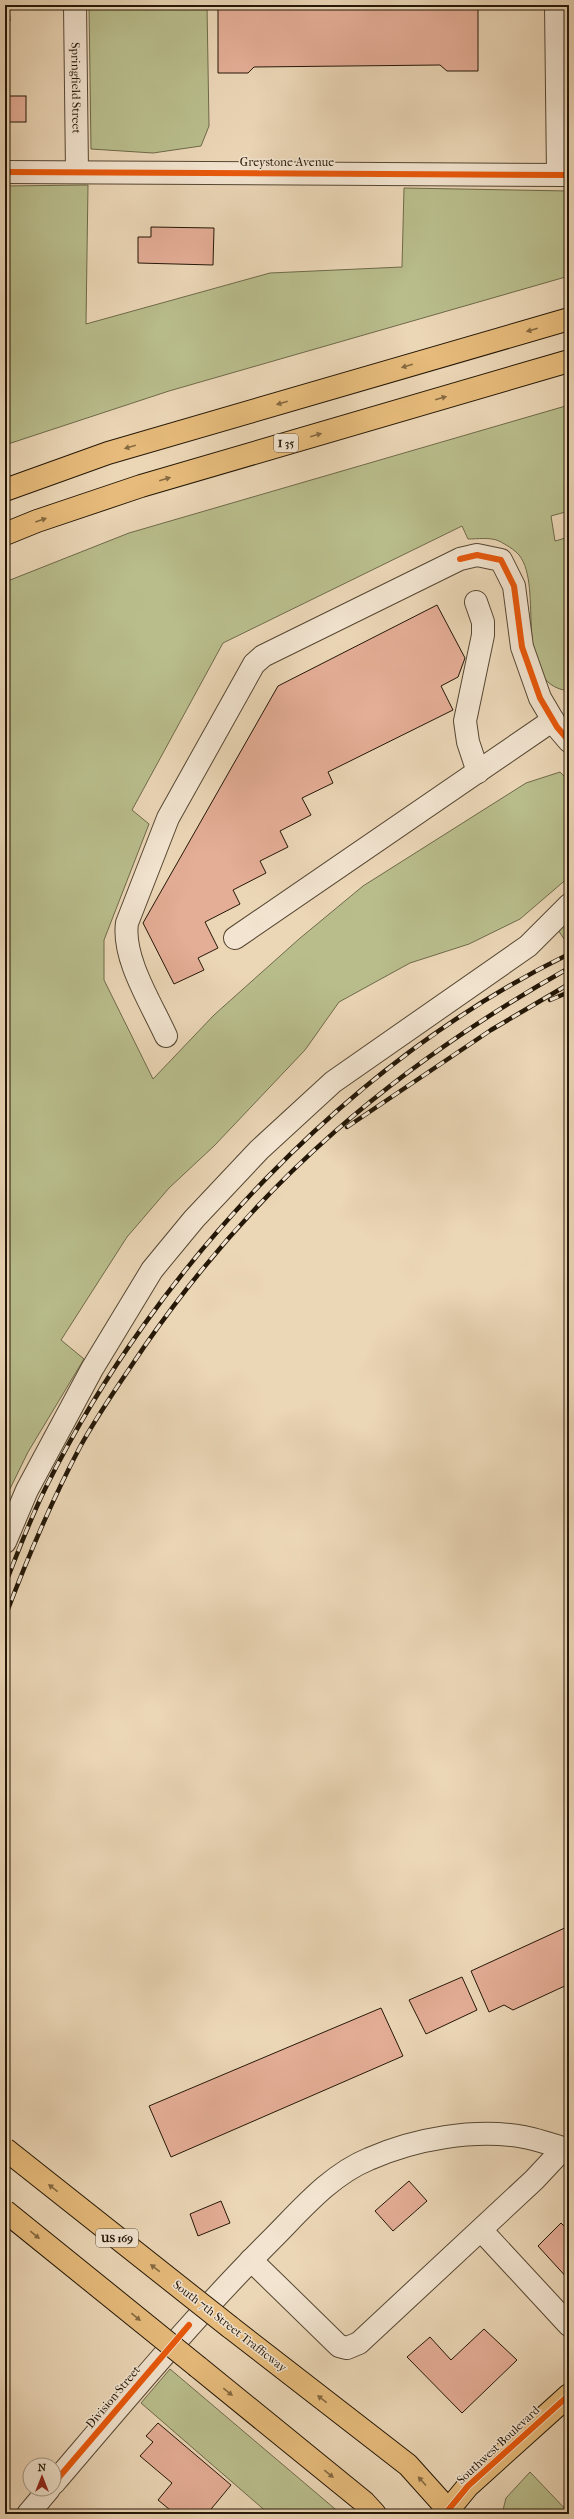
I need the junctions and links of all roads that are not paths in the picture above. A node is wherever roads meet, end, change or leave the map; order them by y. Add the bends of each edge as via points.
1 (75, 5) edge
2 (556, 5) edge
3 (563, 92) edge
4 (5, 172) edge
5 (77, 172) junction
6 (563, 175) edge
7 (569, 319) edge
8 (569, 361) edge
9 (5, 490) edge
10 (5, 534) edge
11 (476, 602) dead end
12 (553, 720) junction
13 (569, 741) edge
14 (478, 772) junction
15 (569, 905) edge
16 (235, 938) dead end
17 (166, 1036) dead end
18 (5, 1542) edge
19 (567, 2149) edge
20 (5, 2150) edge
21 (5, 2211) edge
22 (481, 2230) junction
23 (251, 2260) junction
24 (569, 2325) edge
25 (567, 2400) edge
26 (62, 2474) edge
27 (42, 2497) edge
28 (448, 2513) edge
29 (28, 2514) edge
30 (375, 2514) edge

1 - 5 street, Springfield Street
2 - 3 street
3 - 6 street
4 - 5 street, Greystone Avenue
5 - 6 street, Greystone Avenue
7 -> 9 main road via 108,453
10 -> 8 main road, I 35 via 141,486
11 - 14 street via 483,622 483,635 465,721 468,742
12 - 13 street
12 - 14 street
12 - 17 street via 540,698 522,647 514,586 501,560 477,555 460,559 276,649 254,664 241,692 168,818 127,923 125,936 130,956
14 - 16 street
15 - 18 street via 528,946 333,1082 259,1150 194,1219 152,1270 92,1368 27,1490
19 - 22 street
19 - 23 street, Division Street via 524,2137 489,2134 414,2144 368,2159 337,2177
28 -> 20 main road, South 7th Street Trafficway / US 169, bridge via 408,2465
21 -> 30 main road, bridge via 364,2502
22 - 23 street via 359,2343 347,2348 339,2346
22 - 24 street
23 - 26 street, Division Street via 188,2325
25 - 28 main road, Southwest Boulevard via 468,2486
27 - 29 street

